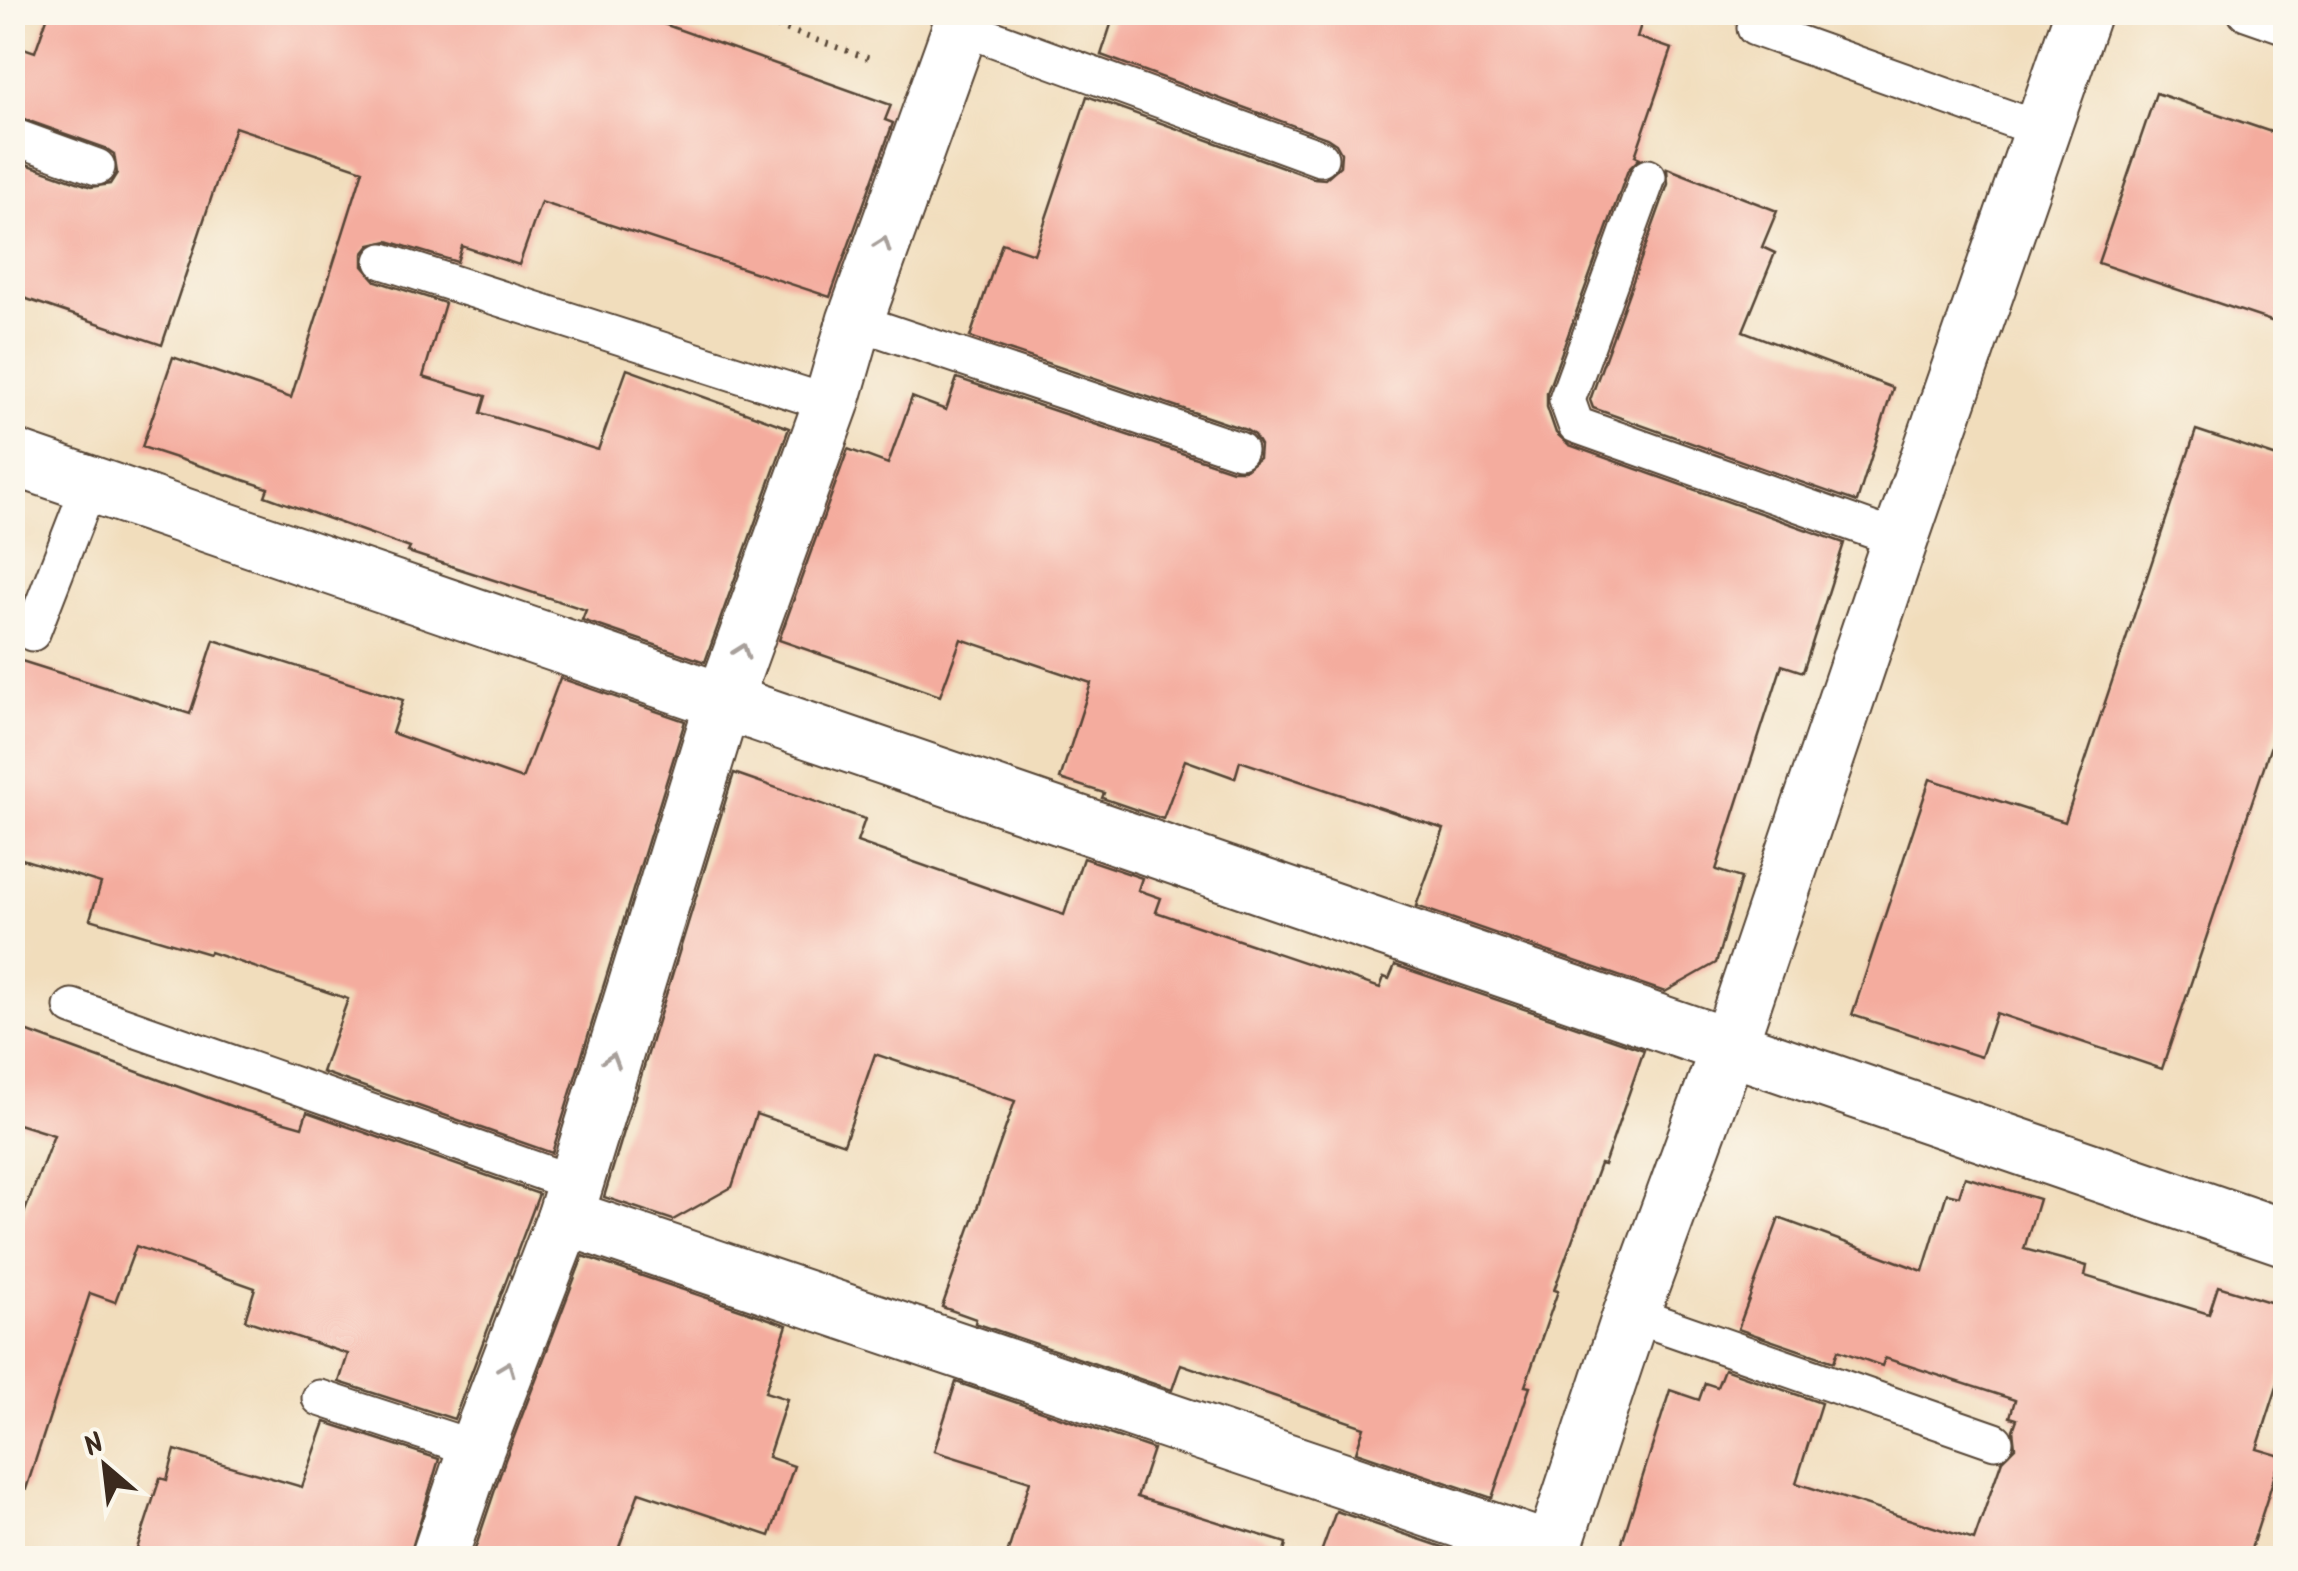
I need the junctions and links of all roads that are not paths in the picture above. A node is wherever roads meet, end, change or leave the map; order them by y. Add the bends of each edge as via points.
1 (2082, 12) edge
2 (2246, 12) edge
3 (964, 20) edge
4 (2286, 26) edge
5 (1756, 28) dead end
6 (2044, 132) junction
7 (12, 136) edge
8 (1320, 158) dead end
9 (97, 167) dead end
10 (1648, 176) dead end
11 (384, 261) dead end
12 (855, 321) junction
13 (831, 404) junction
14 (1239, 450) dead end
15 (12, 457) edge
16 (90, 484) junction
17 (1900, 540) junction
18 (32, 633) dead end
19 (724, 702) junction
20 (72, 1007) dead end
21 (1729, 1046) junction
22 (569, 1200) junction
23 (2286, 1238) edge
24 (1631, 1314) junction
25 (320, 1398) dead end
26 (1995, 1442) dead end
27 (476, 1449) junction
28 (1551, 1555) edge
29 (439, 1558) edge

1 - 6 street
2 - 4 lane
3 - 8 lane
12 -> 3 street
5 - 6 lane
6 - 17 street
7 - 9 lane
10 - 17 lane via 1567,400 1576,426
11 - 13 lane
12 - 13 street
12 - 14 lane
19 -> 13 street
15 - 16 street
16 - 18 lane
16 - 19 street
17 - 21 street
19 - 21 street
22 -> 19 street
20 - 22 lane
21 - 23 street
21 - 24 street
27 -> 22 street
22 - 28 street
24 - 26 lane
24 - 28 street
25 - 27 lane
27 - 29 street

